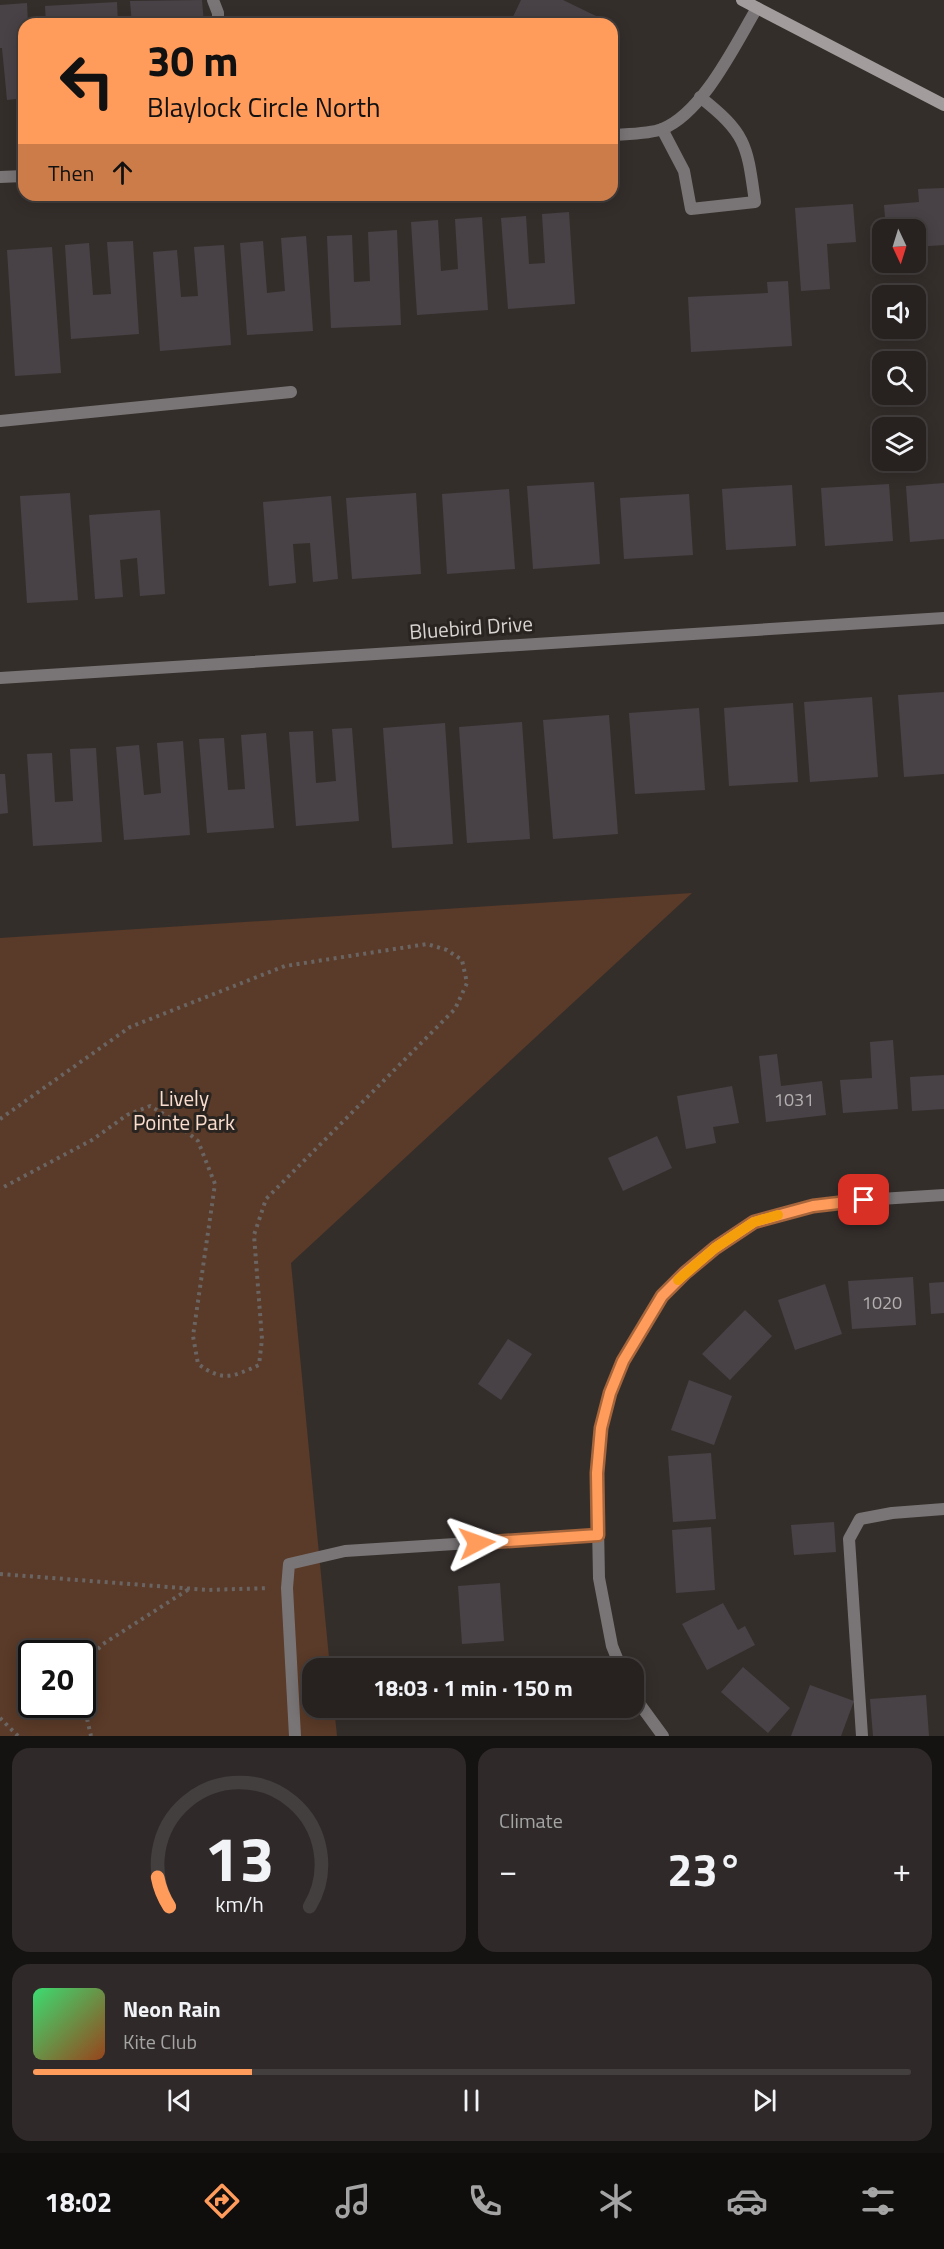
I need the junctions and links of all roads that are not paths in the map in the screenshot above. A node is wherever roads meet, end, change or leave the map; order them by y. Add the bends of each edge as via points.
1 (213, 0) edge
2 (742, 0) edge
3 (758, 8) junction
4 (218, 18) edge
5 (700, 97) junction
6 (944, 105) edge
7 (662, 129) junction
8 (618, 134) edge
9 (18, 176) edge
10 (0, 177) edge
11 (291, 392) dead end
12 (0, 421) edge
13 (944, 618) edge
14 (0, 678) edge
15 (944, 1195) edge
16 (944, 1509) edge
17 (598, 1535) junction
18 (617, 1658) edge
19 (644, 1710) edge
20 (296, 1736) edge
21 (663, 1736) edge
22 (862, 1736) edge

1 - 4 street
2 - 3 main road
3 - 5 street
3 - 6 main road
5 - 7 street via 687,113
5 - 7 street via 728,119 743,138 754,202 691,209 684,171
7 - 8 street
9 - 10 street
11 - 12 street
13 - 14 street, Bluebird Drive
15 - 17 street via 813,1206 754,1222 685,1273 662,1296 623,1361 610,1393 601,1428 597,1473
16 - 22 street via 860,1519 849,1539
17 - 18 street via 599,1578
17 - 20 street via 345,1551 288,1564
19 - 21 street

